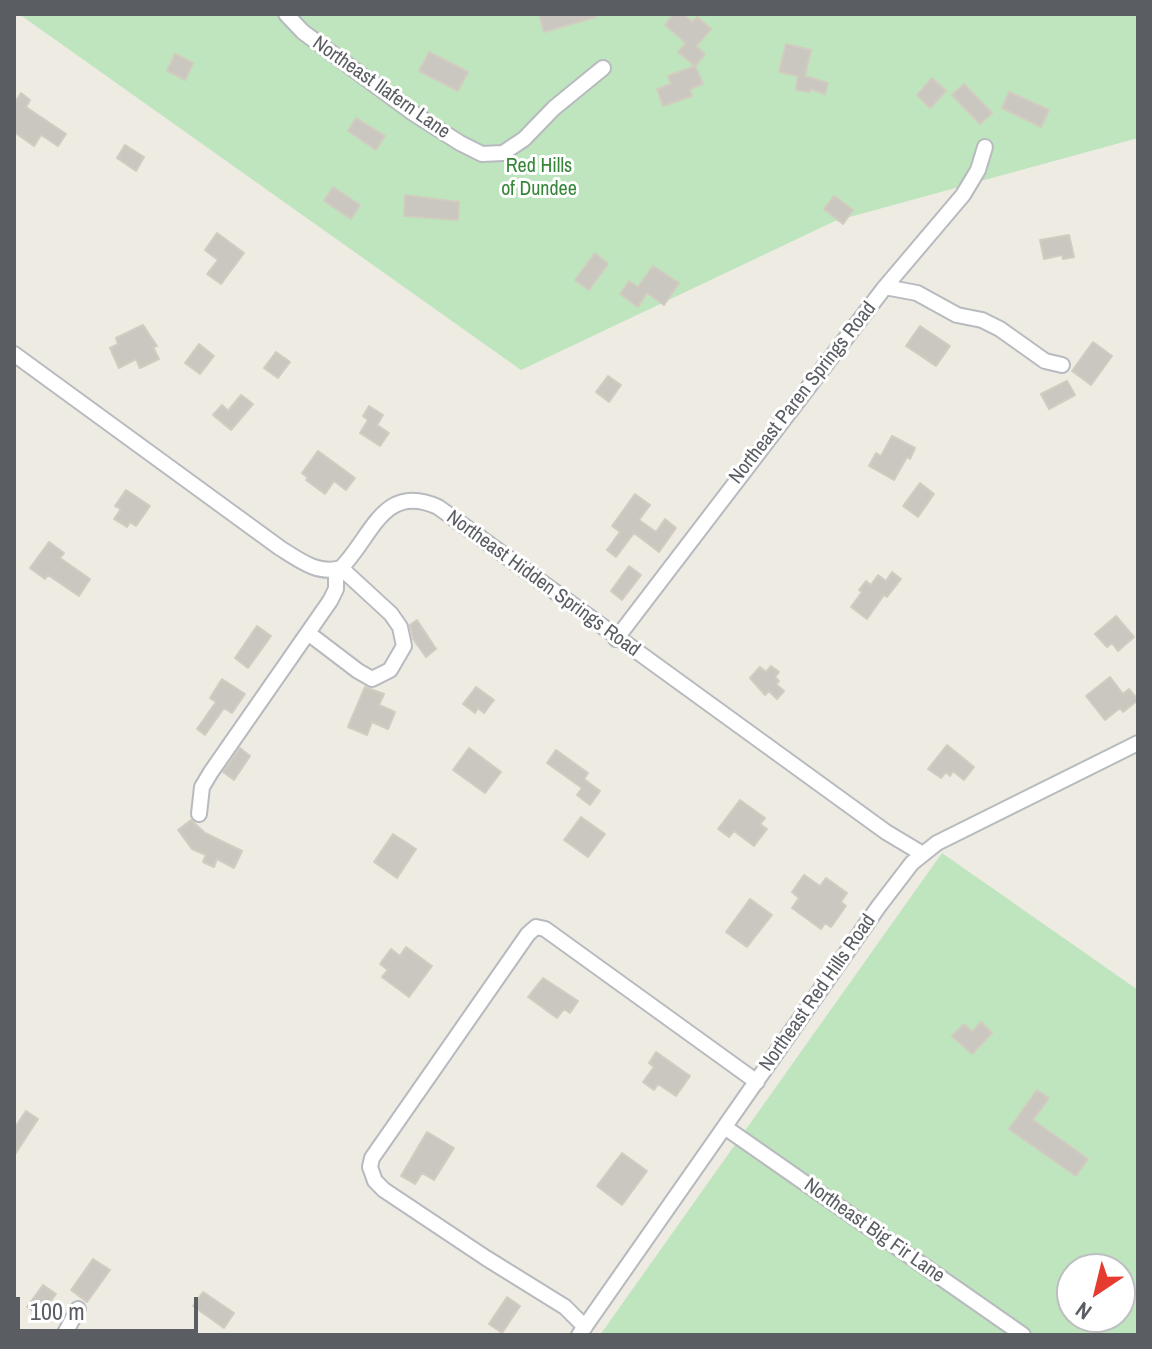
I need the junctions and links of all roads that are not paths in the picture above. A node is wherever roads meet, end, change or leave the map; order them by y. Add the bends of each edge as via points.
1 (286, 14) edge
2 (603, 68) dead end
3 (985, 147) dead end
4 (885, 287) junction
5 (14, 354) edge
6 (1062, 365) dead end
7 (338, 569) junction
8 (308, 633) junction
9 (616, 639) junction
10 (1138, 743) edge
11 (199, 814) dead end
12 (921, 853) junction
13 (757, 1082) junction
14 (726, 1128) junction
15 (78, 1309) dead end
16 (582, 1331) edge
17 (64, 1335) edge
18 (1023, 1335) edge

1 - 2 street, Northeast Ilafern Lane via 413,113 482,154 512,147
3 - 4 street, Northeast Paren Springs Road via 963,195
4 - 6 street via 917,293 957,315 982,320 1045,361
4 - 9 street, Northeast Paren Springs Road
5 - 7 street via 280,548 315,568
7 - 8 street via 336,589
7 - 8 street via 391,614 404,646 390,670 372,679
7 - 9 street, Northeast Hidden Springs Road via 385,511 408,500 426,501
8 - 11 street via 211,772 202,787
9 - 12 street, Northeast Hidden Springs Road
10 - 12 street, Northeast Red Hills Road
12 - 13 street, Northeast Red Hills Road
13 - 14 street, Northeast Red Hills Road
13 - 16 street via 545,929 536,927 528,934 370,1167 384,1190 565,1307
14 - 16 street, Northeast Red Hills Road
14 - 18 street, Northeast Big Fir Lane
15 - 17 street

